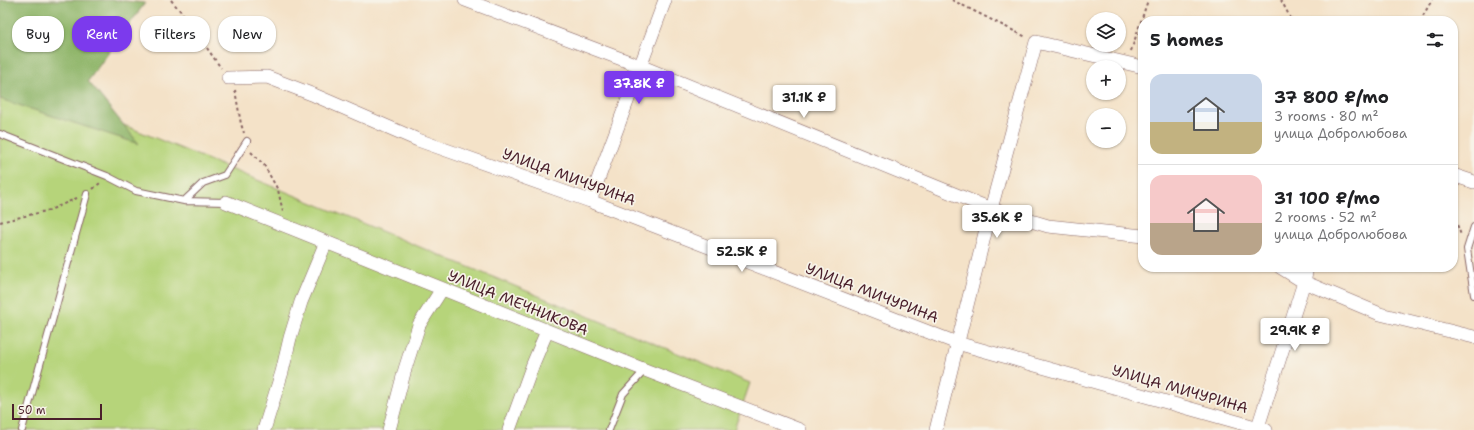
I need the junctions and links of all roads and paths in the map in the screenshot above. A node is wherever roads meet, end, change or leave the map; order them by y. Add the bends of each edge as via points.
1 (171, 0) edge
2 (465, 0) edge
3 (665, 0) edge
4 (952, 0) edge
5 (1148, 0) edge
6 (1281, 0) edge
7 (1432, 0) edge
8 (1143, 16) edge
9 (1289, 16) edge
10 (1423, 16) edge
11 (1138, 30) edge
12 (1036, 42) junction
13 (1127, 64) junction
14 (640, 66) junction
15 (1138, 66) edge
16 (228, 78) junction
17 (0, 134) edge
18 (247, 142) junction
19 (107, 176) junction
20 (1458, 177) edge
21 (1474, 182) edge
22 (88, 194) junction
23 (184, 201) junction
24 (590, 201) junction
25 (226, 202) joint
26 (991, 209) junction
27 (0, 222) edge
28 (282, 225) junction
29 (1458, 226) edge
30 (1474, 227) edge
31 (1138, 235) edge
32 (326, 242) junction
33 (1467, 249) junction
34 (1288, 272) edge
35 (1306, 272) edge
36 (1304, 282) junction
37 (442, 289) junction
38 (1474, 294) edge
39 (547, 331) junction
40 (1474, 337) edge
41 (957, 343) junction
42 (644, 370) junction
43 (1260, 429) edge
44 (22, 430) edge
45 (264, 430) edge
46 (390, 430) edge
47 (509, 430) edge
48 (609, 430) edge
49 (800, 430) edge
50 (936, 430) edge

1 - 16 path
2 - 14 street
3 - 14 street
4 - 12 path
5 - 8 path
6 - 9 path
7 - 10 path
11 - 13 path
12 - 13 street
12 - 26 street
13 - 15 street
14 - 24 street
14 - 26 street
16 - 18 path via 234,86
16 - 24 street, УЛИЦА МИЧУРИНА via 267,78 314,95 418,140
17 - 19 lane
18 - 23 lane via 225,175 203,183
18 - 28 path via 251,153 264,165 278,190 283,210
19 - 22 path
19 - 23 lane via 136,191
20 - 21 street
22 - 27 path via 50,210
22 - 44 lane
23 - 25 lane
24 - 41 street, УЛИЦА МИЧУРИНА
25 - 28 street, УЛИЦА МЕЧНИКОВА
26 - 31 street via 1048,226
26 - 41 street
28 - 32 street, УЛИЦА МЕЧНИКОВА
29 - 33 path
30 - 33 lane
32 - 37 street, УЛИЦА МЕЧНИКОВА
32 - 45 street via 301,302
33 - 38 lane
34 - 36 street
35 - 36 street
36 - 40 street via 1380,314
36 - 43 street
37 - 39 street, УЛИЦА МЕЧНИКОВА
37 - 46 street via 419,325
39 - 42 street, УЛИЦА МЕЧНИКОВА
39 - 47 street
41 - 43 street, УЛИЦА МИЧУРИНА
41 - 50 street
42 - 48 lane via 623,394
42 - 49 street, УЛИЦА МЕЧНИКОВА

